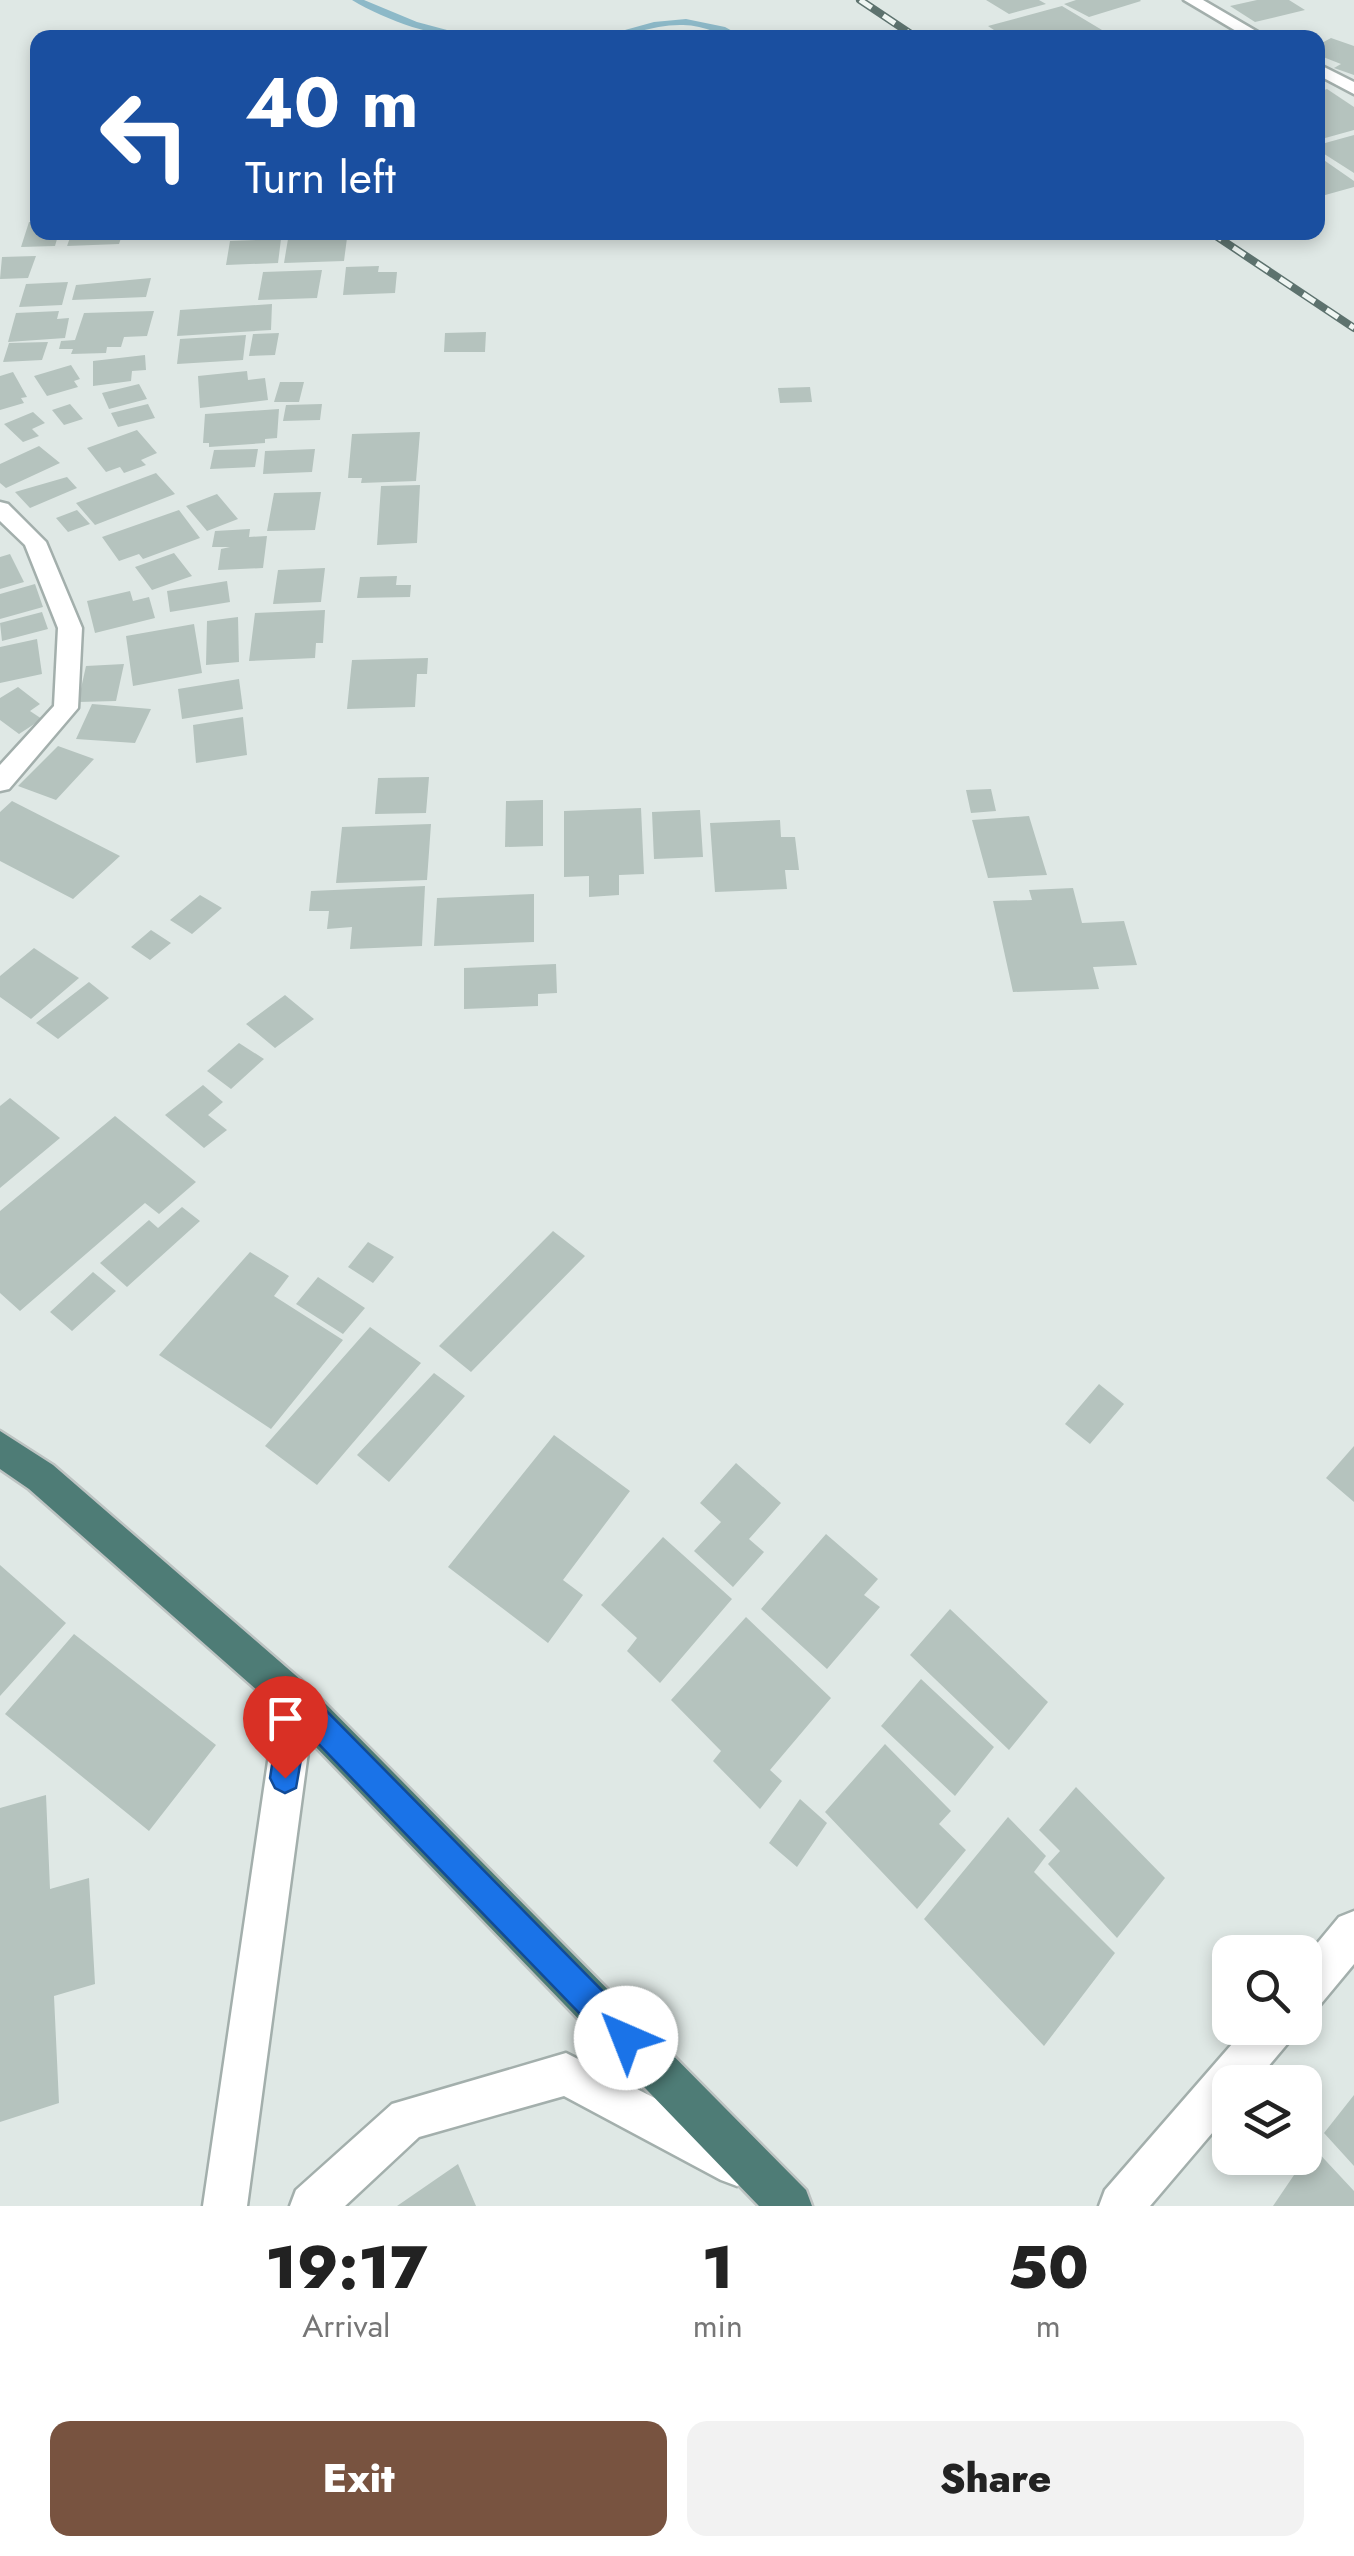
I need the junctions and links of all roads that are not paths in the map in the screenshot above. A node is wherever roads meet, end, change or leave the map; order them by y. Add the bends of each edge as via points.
1 (1192, 0) edge
2 (1246, 30) edge
3 (1325, 73) edge
4 (1354, 89) edge
5 (0, 509) edge
6 (0, 782) edge
7 (0, 1448) edge
8 (296, 1700) junction
9 (1354, 1932) edge
10 (1322, 1970) edge
11 (1259, 2045) edge
12 (776, 2192) edge
13 (225, 2206) edge
14 (312, 2206) edge
15 (1122, 2206) edge

1 - 2 street
3 - 4 street
5 - 6 street via 35,542 70,628 66,708
7 - 8 highway
8 - 12 highway
8 - 13 street
9 - 10 street
11 - 15 street
12 - 14 street via 566,2074 408,2119

